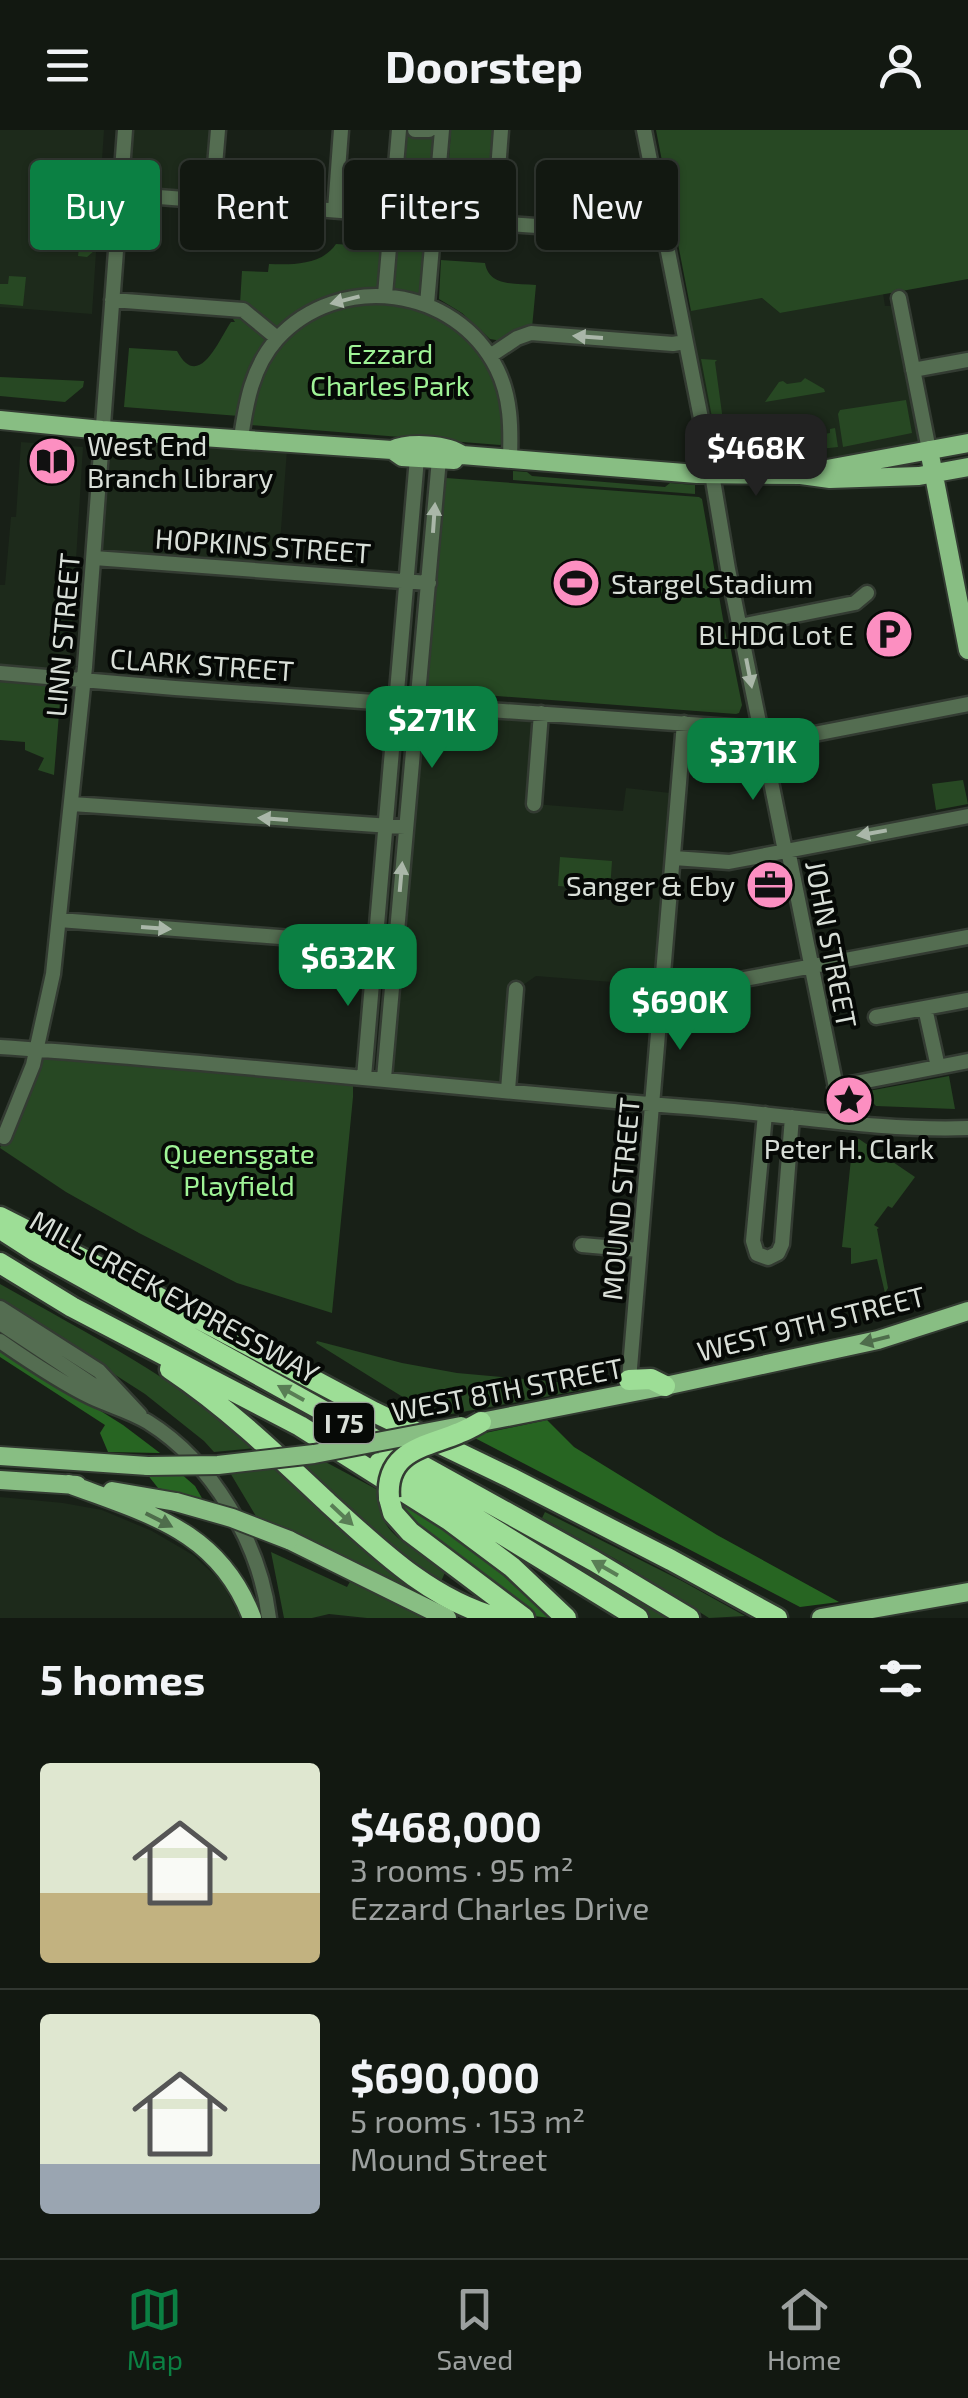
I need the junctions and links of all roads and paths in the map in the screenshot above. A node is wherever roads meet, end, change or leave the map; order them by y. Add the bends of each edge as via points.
1 (125, 130) edge
2 (218, 130) edge
3 (341, 130) edge
4 (399, 130) edge
5 (415, 130) edge
6 (429, 130) edge
7 (442, 130) edge
8 (501, 130) edge
9 (644, 130) edge
10 (123, 160) edge
11 (215, 160) edge
12 (396, 160) edge
13 (440, 160) edge
14 (499, 160) edge
15 (650, 160) edge
16 (324, 209) edge
17 (336, 210) junction
18 (344, 211) edge
19 (116, 250) edge
20 (389, 250) edge
21 (432, 250) edge
22 (667, 250) edge
23 (386, 295) junction
24 (899, 298) dead end
25 (112, 300) junction
26 (427, 304) junction
27 (278, 338) junction
28 (686, 342) junction
29 (490, 356) junction
30 (968, 360) edge
31 (913, 370) junction
32 (0, 420) edge
33 (102, 430) junction
34 (241, 438) junction
35 (968, 443) edge
36 (392, 450) junction
37 (929, 450) junction
38 (462, 455) junction
39 (417, 458) junction
40 (510, 459) junction
41 (439, 460) junction
42 (968, 467) edge
43 (712, 474) junction
44 (934, 474) junction
45 (801, 475) junction
46 (94, 558) junction
47 (407, 581) junction
48 (429, 582) junction
49 (867, 593) dead end
50 (740, 626) junction
51 (968, 650) edge
52 (0, 673) edge
53 (84, 680) junction
54 (394, 703) junction
55 (416, 704) junction
56 (968, 704) edge
57 (541, 712) junction
58 (684, 723) junction
59 (762, 737) junction
60 (72, 804) junction
61 (534, 804) dead end
62 (968, 816) edge
63 (384, 826) junction
64 (405, 827) junction
65 (788, 850) junction
66 (674, 858) junction
67 (59, 920) junction
68 (968, 937) edge
69 (375, 944) junction
70 (394, 946) junction
71 (811, 967) junction
72 (664, 979) junction
73 (516, 990) dead end
74 (968, 1000) edge
75 (926, 1008) junction
76 (876, 1018) dead end
77 (0, 1047) edge
78 (38, 1049) junction
79 (968, 1061) edge
80 (938, 1067) junction
81 (364, 1077) junction
82 (384, 1078) junction
83 (834, 1087) junction
84 (508, 1090) junction
85 (653, 1106) junction
86 (765, 1114) junction
87 (792, 1116) junction
88 (842, 1122) junction
89 (968, 1128) edge
90 (4, 1137) dead end
91 (0, 1217) edge
92 (0, 1228) edge
93 (582, 1244) dead end
94 (639, 1250) junction
95 (0, 1263) edge
96 (72, 1306) junction
97 (0, 1308) edge
98 (968, 1311) edge
99 (0, 1323) edge
100 (0, 1341) edge
101 (629, 1380) joint
102 (665, 1386) junction
103 (144, 1420) junction
104 (481, 1422) junction
105 (300, 1426) junction
106 (0, 1456) edge
107 (0, 1480) edge
108 (69, 1484) junction
109 (538, 1556) junction
110 (968, 1592) edge
111 (774, 1615) edge
112 (252, 1618) edge
113 (269, 1618) edge
114 (447, 1618) edge
115 (498, 1618) edge
116 (524, 1618) edge
117 (566, 1618) edge
118 (614, 1618) edge
119 (638, 1618) edge
120 (688, 1618) edge
121 (822, 1618) edge

1 - 10 street, LINN STREET
2 - 11 street
3 - 17 street
4 - 12 street
5 - 6 street
7 - 13 street
8 - 14 street
9 - 15 street, JOHN STREET
16 - 17 street
17 - 18 street
19 - 25 street, LINN STREET
20 - 23 street
21 - 26 street
22 - 28 street, JOHN STREET
23 - 26 street
23 -> 27 street via 334,302
24 - 31 street
25 - 27 street via 243,310
25 - 33 street, LINN STREET
26 - 29 street via 458,322
27 - 34 street via 251,384
28 -> 29 street via 531,333
28 - 43 street, JOHN STREET
29 - 40 street via 509,406
30 - 31 street
31 - 37 street
32 - 33 main road
33 - 34 main road
33 - 46 street, LINN STREET
34 - 36 main road
35 - 37 main road
36 - 38 main road via 403,444 454,448
36 - 39 main road
37 - 44 main road
37 - 45 main road
38 - 40 main road
38 - 41 main road
39 - 41 main road
39 - 47 street
40 - 43 main road
48 -> 41 street
42 - 44 main road
43 - 45 main road
43 - 50 street, JOHN STREET
44 - 45 main road
44 - 51 main road
46 - 47 street, HOPKINS STREET
46 - 53 street, LINN STREET
47 - 48 street, HOPKINS STREET
47 - 54 street
48 - 55 street
49 - 50 street via 854,603
50 -> 59 street, JOHN STREET
52 - 53 street, CLARK STREET
53 - 54 street, CLARK STREET
53 - 60 street, LINN STREET
54 - 55 street, CLARK STREET
54 - 63 street
55 - 57 street, CLARK STREET
55 - 64 street
56 - 59 street, CLARK STREET
57 - 58 street, CLARK STREET
57 - 61 street
58 - 59 street, CLARK STREET
58 - 66 street, MOUND STREET
59 - 65 street, JOHN STREET
63 -> 60 street
60 - 67 street, LINN STREET
62 -> 65 street
63 - 64 street
63 - 69 street
70 -> 64 street
65 - 66 street via 729,862
65 - 71 street, JOHN STREET
66 - 72 street, MOUND STREET
67 -> 69 street
67 - 78 street, LINN STREET
68 - 71 street
69 - 70 street
69 - 81 street
70 - 82 street
71 - 72 street via 723,983
71 - 83 street, JOHN STREET
72 - 85 street, MOUND STREET
73 - 84 street
74 - 75 street
75 - 76 street
75 - 80 street
77 - 78 street
78 - 81 street
78 - 90 street, LINN STREET
79 - 80 street
80 - 83 street
81 - 82 street
82 - 84 street
83 - 88 street, JOHN STREET
84 - 85 street
85 - 86 street
85 - 94 street, MOUND STREET
86 - 87 street
86 - 87 street via 753,1241 768,1258 782,1244
87 - 88 street
88 - 89 street
91 - 111 highway
120 -> 92 highway, MILL CREEK EXPRESSWAY / I 75
93 - 94 street
94 - 101 street, MOUND STREET
95 - 96 highway, MILL CREEK EXPRESSWAY / I 75
96 - 105 highway, MILL CREEK EXPRESSWAY / I 75
96 -> 115 highway via 90,1325 173,1370 389,1558 438,1593
97 - 103 street via 99,1371
98 -> 102 main road, WEST 9TH STREET via 878,1340
99 - 103 street
100 - 103 street via 88,1396
101 - 102 highway
102 - 104 main road, WEST 8TH STREET
103 - 113 street via 194,1462 231,1512 258,1569
104 - 106 main road, WEST 8TH STREET, bridge via 314,1454 218,1464
104 - 116 highway, bridge via 402,1458 389,1498 410,1532
105 - 109 highway via 409,1477
105 - 117 highway, MILL CREEK EXPRESSWAY / I 75 via 448,1520
107 - 108 main road
108 -> 112 main road via 199,1543 236,1582
108 - 114 main road, bridge via 232,1518
109 - 118 highway
109 - 119 highway
110 - 121 main road

